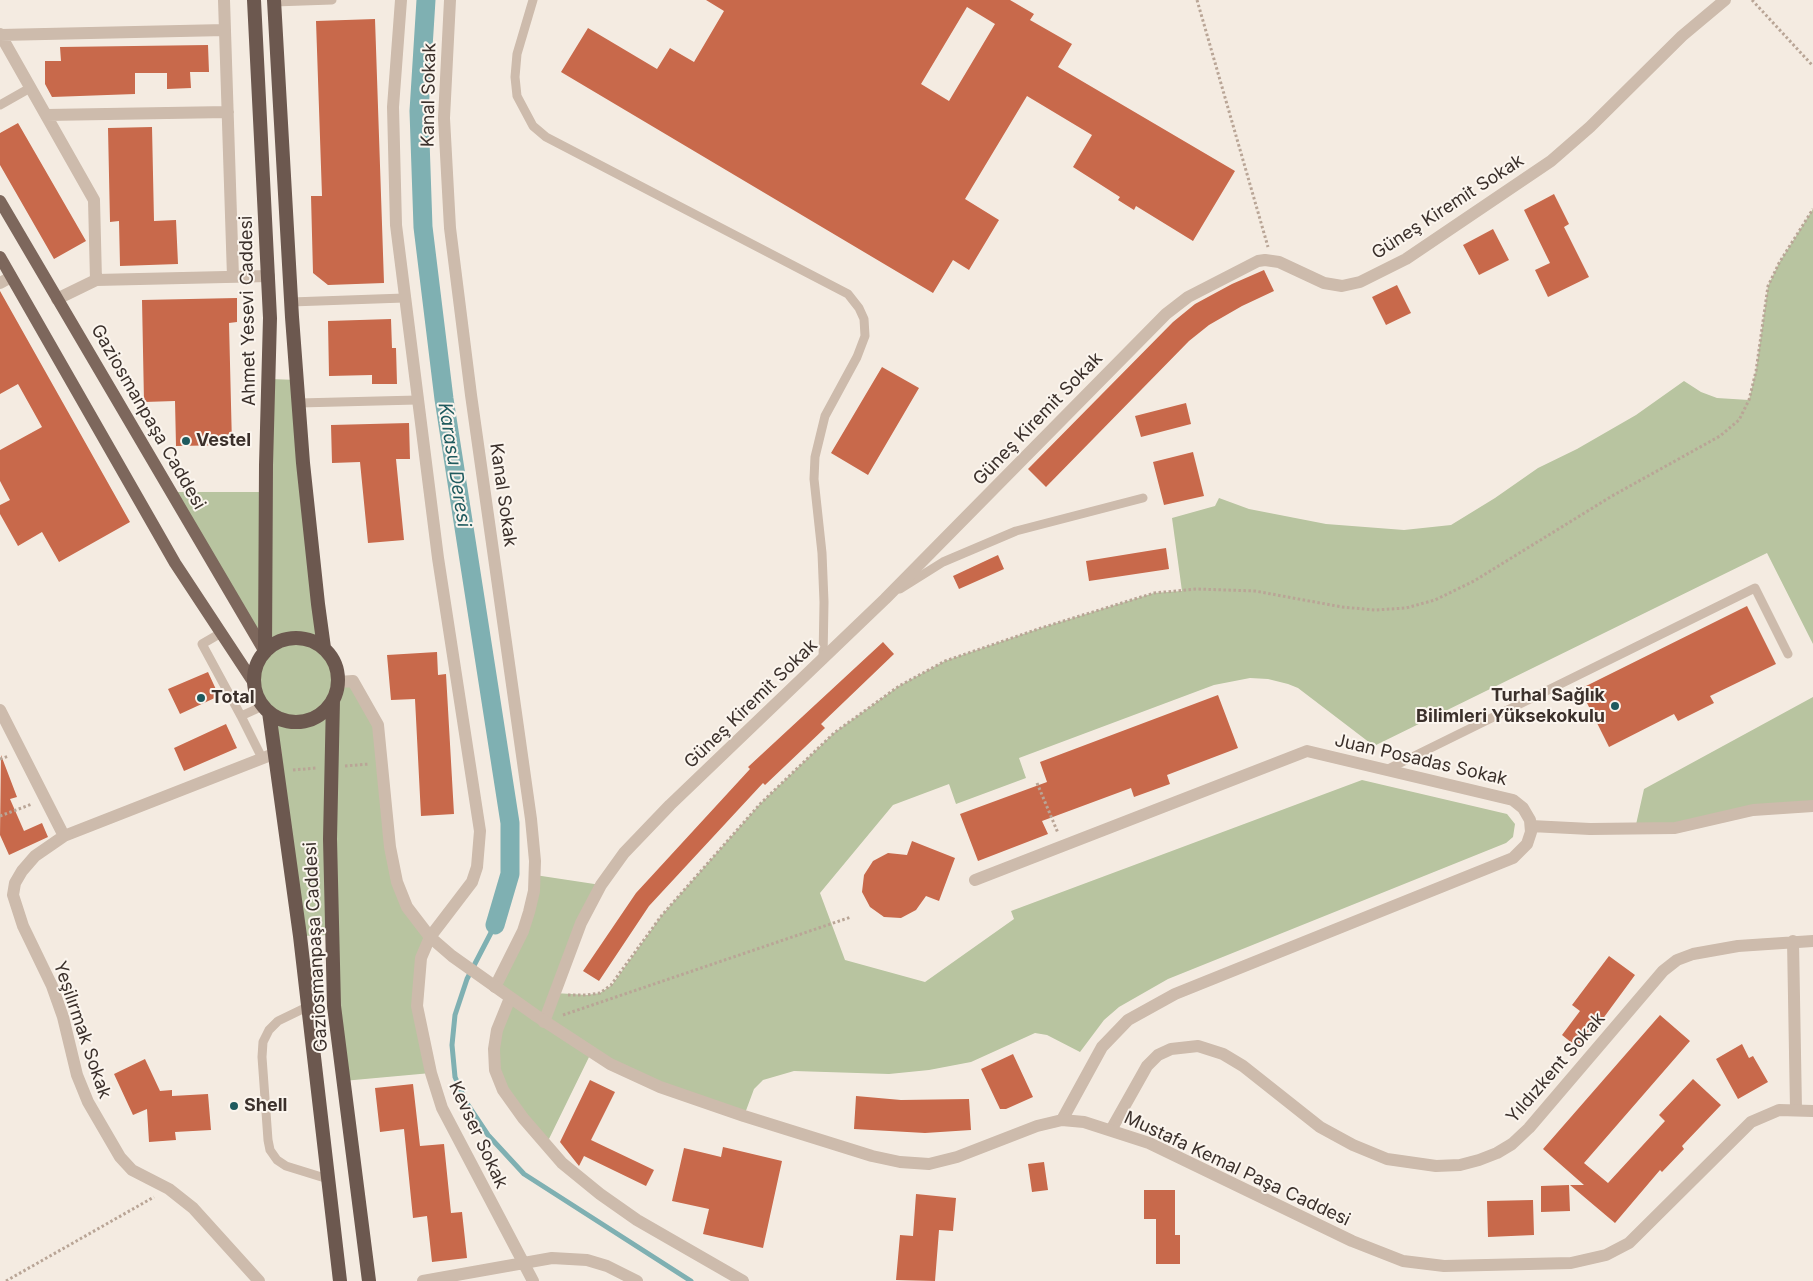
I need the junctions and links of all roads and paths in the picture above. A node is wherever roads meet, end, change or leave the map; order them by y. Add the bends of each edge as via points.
1 (224, 0) edge
2 (254, 0) edge
3 (332, 0) edge
4 (401, 0) edge
5 (450, 0) edge
6 (533, 0) edge
7 (1197, 0) edge
8 (1725, 0) edge
9 (1752, 0) edge
10 (274, 1) edge
11 (225, 30) junction
12 (0, 35) edge
13 (1813, 66) edge
14 (30, 88) junction
15 (0, 105) edge
16 (228, 112) junction
17 (46, 115) junction
18 (0, 201) edge
19 (1813, 209) edge
20 (0, 257) edge
21 (1271, 260) junction
22 (269, 276) junction
23 (233, 277) junction
24 (6, 280) edge
25 (96, 280) junction
26 (404, 298) junction
27 (56, 299) junction
28 (291, 302) junction
29 (417, 400) junction
30 (299, 403) junction
31 (1143, 498) dead end
32 (886, 599) junction
33 (221, 632) junction
34 (324, 648) junction
35 (265, 652) junction
36 (1788, 654) dead end
37 (823, 660) junction
38 (339, 682) junction
39 (254, 683) junction
40 (334, 700) junction
41 (266, 709) junction
42 (0, 710) edge
43 (241, 716) junction
44 (276, 752) junction
45 (262, 758) junction
46 (1386, 770) junction
47 (1037, 783) dead end
48 (45, 800) junction
49 (1813, 806) edge
50 (0, 816) edge
51 (1531, 826) junction
52 (64, 836) junction
53 (1063, 846) junction
54 (975, 880) dead end
55 (851, 917) dead end
56 (430, 937) junction
57 (1792, 941) junction
58 (1813, 941) edge
59 (495, 987) junction
60 (555, 992) junction
61 (510, 998) junction
62 (308, 1006) junction
63 (544, 1022) junction
64 (1796, 1109) junction
65 (1813, 1111) edge
66 (1062, 1120) junction
67 (1112, 1130) junction
68 (328, 1179) junction
69 (169, 1188) junction
70 (524, 1263) junction
71 (6, 1281) edge
72 (259, 1281) edge
73 (340, 1281) edge
74 (369, 1281) edge
75 (423, 1281) edge
76 (533, 1281) edge
77 (637, 1281) edge
78 (742, 1281) edge

1 - 11 street
2 - 22 highway, Ahmet Yesevi Caddesi
3 - 10 lane
4 - 26 street, Kevser Sokak via 393,107 396,225
5 - 59 street, Kanal Sokak via 444,118 450,228 535,861 534,891 523,931
6 - 37 lane via 517,54 514,77 518,96 533,126 546,137 848,294 860,308 865,336 825,416 815,457 814,479 823,573
7 - 21 path
8 - 21 street, Güneş Kiremit Sokak via 1682,36 1551,161 1406,259 1360,282 1342,286 1324,283
9 - 13 path
10 - 28 highway
11 - 12 street
11 - 16 street
12 - 14 street
14 - 15 lane
14 - 17 street
16 - 17 street
16 - 23 street
17 - 25 street via 94,200
18 - 27 main road, Gaziosmanpaşa Caddesi
19 - 60 path via 1768,286 1749,400 1739,420 1720,436 1612,496 1474,581 1435,600 1406,608 1375,610 1255,592 1197,589 1154,593 945,661 899,686 834,733 766,798 662,915 612,985 587,996
20 - 24 main road, Gaziosmanpaşa Caddesi
21 - 32 street, Güneş Kiremit Sokak via 1258,261 1229,275 1188,297 1166,314
22 - 23 street
22 - 35 highway, Ahmet Yesevi Caddesi
23 - 25 street
24 - 33 main road, Gaziosmanpaşa Caddesi
25 - 27 street
26 - 28 lane
26 - 29 street, Kevser Sokak
27 - 35 main road, Gaziosmanpaşa Caddesi
28 - 30 highway
29 - 30 lane
29 - 56 street, Kevser Sokak via 480,832 477,867 472,882
30 - 34 highway
31 - 32 lane via 1038,524 991,540 943,562
32 - 37 street, Güneş Kiremit Sokak
33 - 39 main road, Gaziosmanpaşa Caddesi
33 - 43 lane via 202,644
34 - 35 highway via 310,640 294,638 278,642
34 - 38 highway via 336,664
35 - 39 highway via 256,667
36 - 46 lane via 1756,588
37 - 60 street, Güneş Kiremit Sokak via 624,853 601,885 581,923
38 - 40 highway, Gaziosmanpaşa Caddesi
38 - 56 street, Mustafa Kemal Paşa Caddesi via 353,681 378,725 396,882 407,907
39 - 41 highway, Gaziosmanpaşa Caddesi
40 - 41 highway via 320,715 300,722 283,720
40 - 74 highway, Gaziosmanpaşa Caddesi via 330,839 334,1006
41 - 43 lane
41 - 44 highway, Gaziosmanpaşa Caddesi
42 - 48 street
43 - 45 lane
44 - 45 street, Yeşilırmak Sokak
44 - 62 highway, Gaziosmanpaşa Caddesi
45 - 52 street, Yeşilırmak Sokak
46 - 51 street, Juan Posadas Sokak via 1513,800 1526,811
46 - 53 street, Juan Posadas Sokak via 1307,751
47 - 53 path
48 - 50 path
48 - 52 street
49 - 51 street via 1754,810 1675,828
51 - 66 street via 1527,844 1513,858 1175,994 1128,1020 1102,1047
52 - 69 street, Yeşilırmak Sokak via 35,856 22,871 15,883 15,908 52,986 77,1075 96,1118 132,1170
53 - 54 street, Juan Posadas Sokak
55 - 63 path
56 - 59 street, Mustafa Kemal Paşa Caddesi
56 - 70 street, Kevser Sokak via 421,958 417,1006 431,1073 442,1108
57 - 58 street, Yıldızkent Sokak
57 - 64 street
57 - 67 street, Yıldızkent Sokak via 1717,949 1677,960 1663,971 1529,1128 1512,1144 1479,1160 1436,1166 1387,1159 1320,1127 1243,1066 1224,1054 1198,1046 1171,1049 1158,1055 1147,1066
59 - 61 street, Mustafa Kemal Paşa Caddesi
60 - 63 street, Güneş Kiremit Sokak
61 - 63 street, Mustafa Kemal Paşa Caddesi
61 - 78 street via 497,1030 495,1070 503,1090 523,1118 562,1163 600,1194 637,1220
62 - 68 highway, Gaziosmanpaşa Caddesi
62 - 68 lane via 278,1021 263,1042 268,1140 270,1150 286,1166
63 - 66 street, Mustafa Kemal Paşa Caddesi via 610,1064 660,1087 753,1119 900,1162 929,1164 957,1158 1037,1126
64 - 65 street, Mustafa Kemal Paşa Caddesi
64 - 67 street, Mustafa Kemal Paşa Caddesi via 1779,1110 1752,1122 1629,1243 1606,1255 1571,1263 1444,1266 1403,1261 1352,1241 1149,1143
66 - 67 street, Mustafa Kemal Paşa Caddesi
68 - 73 highway, Gaziosmanpaşa Caddesi
69 - 71 path
69 - 72 street, Yeşilırmak Sokak via 193,1208
70 - 75 street
70 - 76 street, Kevser Sokak
70 - 77 street via 552,1258 587,1260 608,1266

